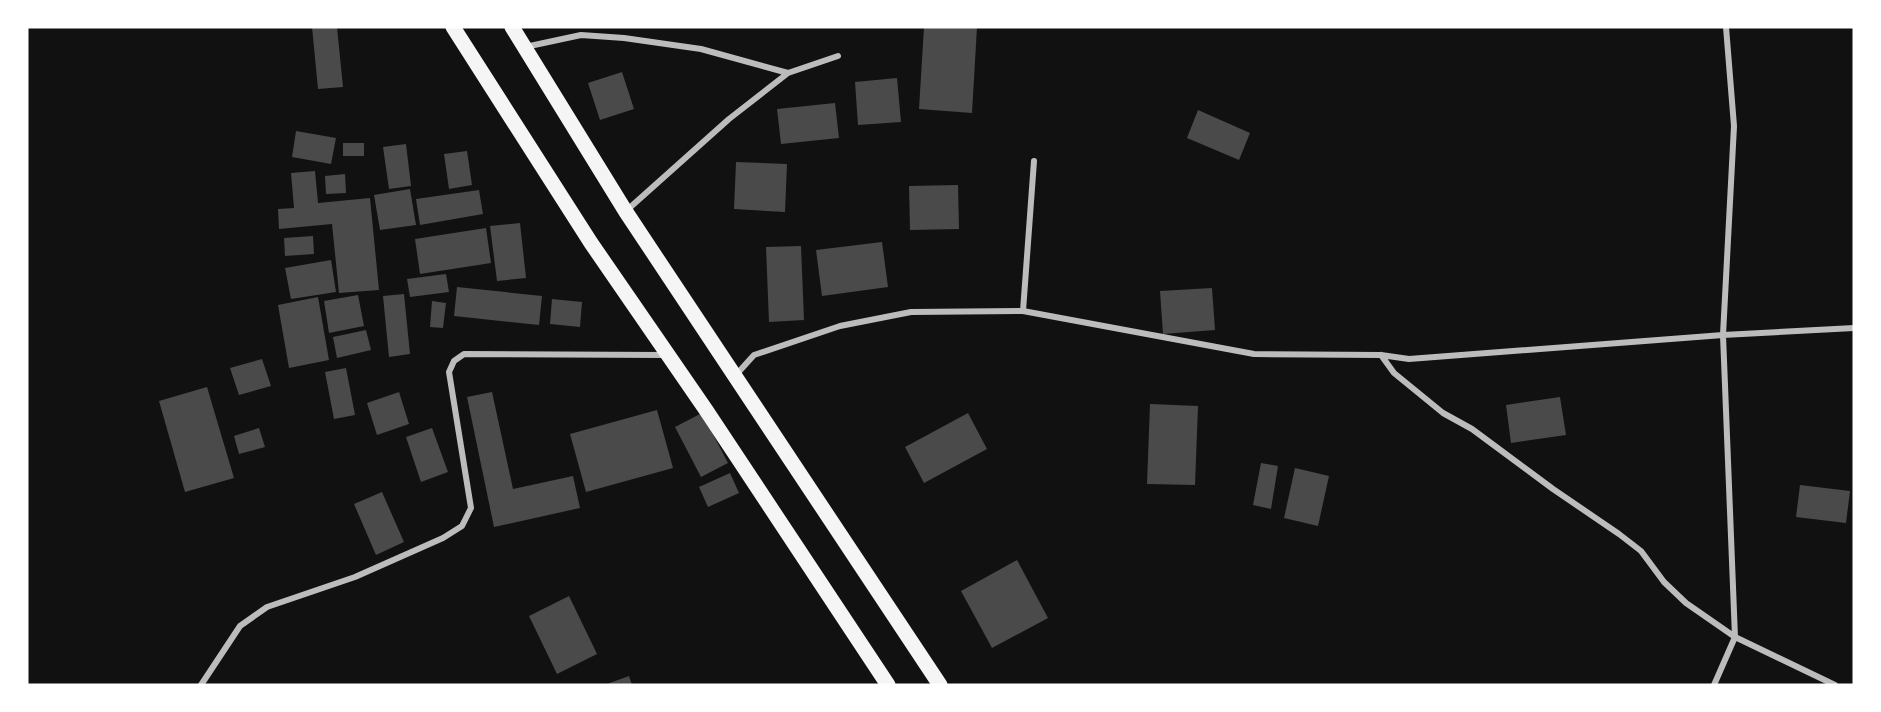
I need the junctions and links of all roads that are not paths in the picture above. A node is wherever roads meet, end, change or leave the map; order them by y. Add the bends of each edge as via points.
1 (453, 27) edge
2 (512, 27) edge
3 (1726, 27) edge
4 (525, 47) junction
5 (838, 56) dead end
6 (788, 73) junction
7 (1034, 161) dead end
8 (626, 212) junction
9 (1023, 311) junction
10 (1854, 328) edge
11 (1723, 334) junction
12 (669, 355) junction
13 (1381, 355) junction
14 (734, 377) junction
15 (1735, 637) junction
16 (201, 685) edge
17 (888, 685) edge
18 (940, 685) edge
19 (1714, 685) edge
20 (1835, 685) edge

1 - 12 main road via 591,243
2 - 4 main road
3 - 11 street via 1734,126
4 - 6 street via 581,35 624,38 701,49
4 - 8 main road
5 - 6 street
6 - 8 street via 729,119
7 - 9 street
8 - 14 main road
9 - 13 street via 1254,354
9 - 14 street via 910,312 840,326 754,356
10 - 11 street
11 - 13 street via 1409,359
11 - 15 street
12 - 16 street via 464,354 453,361 449,372 471,508 462,526 356,577 267,607 240,626
12 - 17 main road
13 - 15 street via 1394,373 1443,413 1472,429 1641,551 1686,603
14 - 18 main road
15 - 19 street
15 - 20 street

